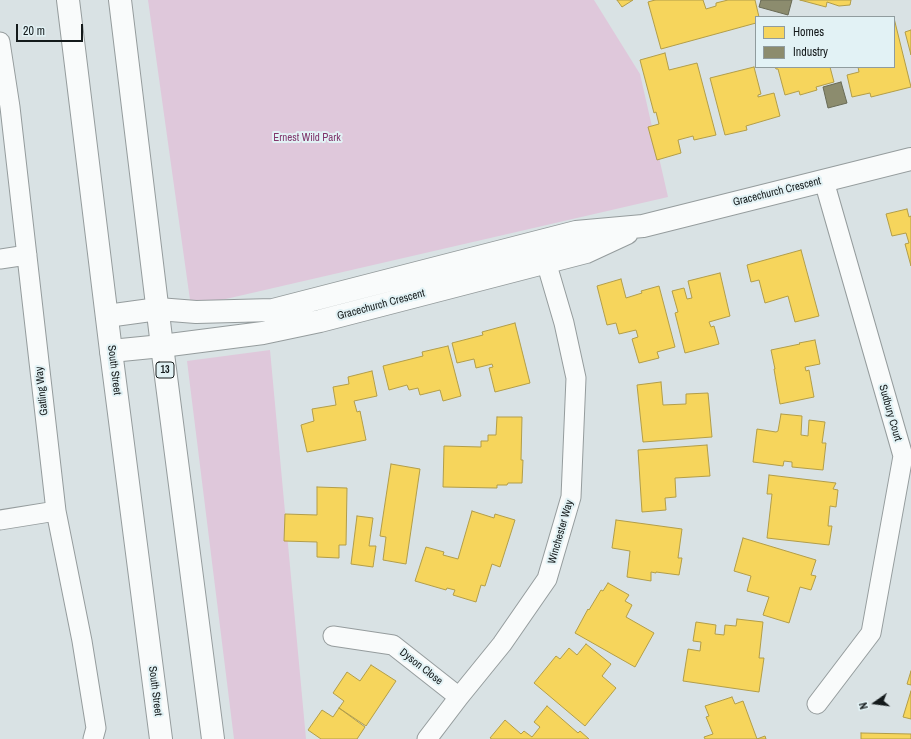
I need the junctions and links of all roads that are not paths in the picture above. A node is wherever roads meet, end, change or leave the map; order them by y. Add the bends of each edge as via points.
1 (68, 0) edge
2 (120, 0) edge
3 (0, 42) edge
4 (911, 159) edge
5 (824, 181) junction
6 (643, 226) junction
7 (540, 241) junction
8 (27, 255) junction
9 (0, 259) edge
10 (546, 262) junction
11 (158, 309) junction
12 (107, 316) junction
13 (162, 346) junction
14 (111, 351) junction
15 (907, 455) edge
16 (56, 511) junction
17 (0, 520) edge
18 (333, 636) dead end
19 (459, 697) junction
20 (817, 704) dead end
21 (94, 739) edge
22 (161, 739) edge
23 (213, 739) edge
24 (427, 739) edge

1 - 12 main road, South Street
2 - 11 main road, 13
3 - 8 street, Gatling Way
4 - 5 main road, Gracechurch Crescent
5 - 6 main road, Gracechurch Crescent
5 - 15 street, Sudbury Court
6 - 7 main road, Gracechurch Crescent via 576,232
6 - 10 main road, Gracechurch Crescent via 586,252
7 - 10 street, Winchester Way
7 - 11 main road, Gracechurch Crescent via 273,310 196,312
8 - 9 street
8 - 16 street, Gatling Way
10 - 13 main road, Gracechurch Crescent via 320,321 264,333
10 - 19 street, Winchester Way via 564,323 576,378 571,497 547,578 502,644
11 - 12 main road, Gracechurch Crescent
11 - 13 main road, 13
12 - 14 main road, South Street
13 - 14 main road, Gracechurch Crescent
13 - 23 main road, 13
14 - 22 main road, South Street
15 - 20 street, Sudbury Court via 871,633
16 - 17 street
16 - 21 street, Gatling Way via 84,648 96,728
18 - 19 street, Dyson Close via 393,645
19 - 24 street, Winchester Way

